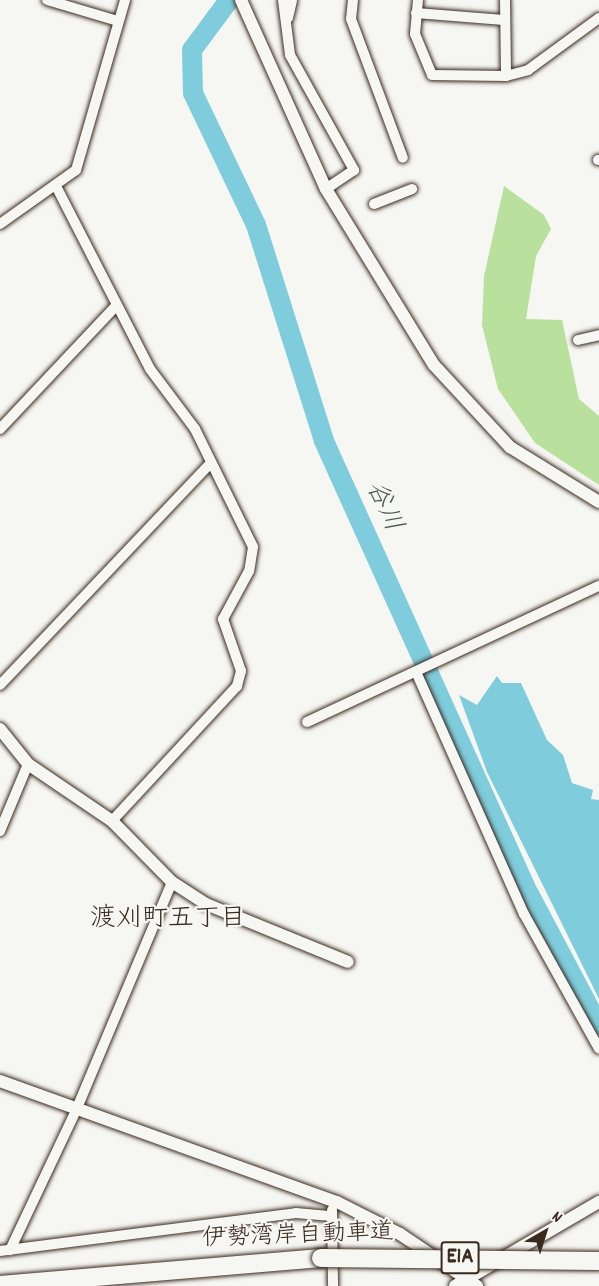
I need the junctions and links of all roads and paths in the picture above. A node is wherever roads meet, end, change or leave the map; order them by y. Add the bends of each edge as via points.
1 (47, 0) edge
2 (125, 0) edge
3 (241, 0) edge
4 (283, 0) edge
5 (292, 0) edge
6 (353, 0) edge
7 (418, 0) edge
8 (506, 0) edge
9 (416, 13) junction
10 (599, 18) edge
11 (118, 21) junction
12 (504, 21) junction
13 (284, 36) junction
14 (506, 76) junction
15 (403, 158) dead end
16 (57, 188) junction
17 (326, 189) junction
18 (412, 189) dead end
19 (374, 204) dead end
20 (0, 224) edge
21 (116, 306) junction
22 (599, 335) edge
23 (578, 340) dead end
24 (0, 429) edge
25 (209, 465) junction
26 (599, 502) edge
27 (599, 586) edge
28 (418, 673) junction
29 (0, 685) edge
30 (307, 722) dead end
31 (0, 729) edge
32 (28, 764) junction
33 (112, 821) junction
34 (0, 831) edge
35 (172, 882) junction
36 (348, 962) dead end
37 (599, 1049) edge
38 (0, 1081) edge
39 (77, 1108) junction
40 (337, 1202) junction
41 (599, 1202) edge
42 (329, 1216) junction
43 (5, 1251) edge
44 (599, 1261) edge
45 (459, 1283) edge
46 (0, 1285) edge
47 (333, 1286) edge
48 (477, 1286) edge

1 - 11 street
2 - 11 street
3 - 17 street
4 - 13 street
5 - 13 street
6 - 15 street via 351,19
7 - 9 street
8 - 12 street
9 - 12 street
9 - 14 street via 415,34 432,75
10 - 14 street via 528,70
11 - 16 street via 76,170
12 - 14 street
13 - 17 street via 354,170
16 - 20 street
16 - 21 street
17 - 26 street via 395,308 456,394 532,464
18 - 19 street
21 - 24 street
21 - 25 street via 150,369 195,429
22 - 23 street
25 - 29 street
25 - 33 street via 253,547 249,571 223,619 241,671 237,686
27 - 28 street
28 - 30 street
28 - 37 street via 524,914
31 - 32 street
32 - 33 street
32 - 34 street
33 - 35 street
35 - 36 street via 206,904
35 - 39 street
38 - 39 street
39 - 40 street
39 - 43 street
40 - 42 street
40 - 45 street via 400,1234
41 - 45 street
42 - 43 street via 296,1213
42 - 47 street
44 - 46 highway, 伊勢湾岸自動車道 / E1A, bridge via 321,1258
45 - 48 street

